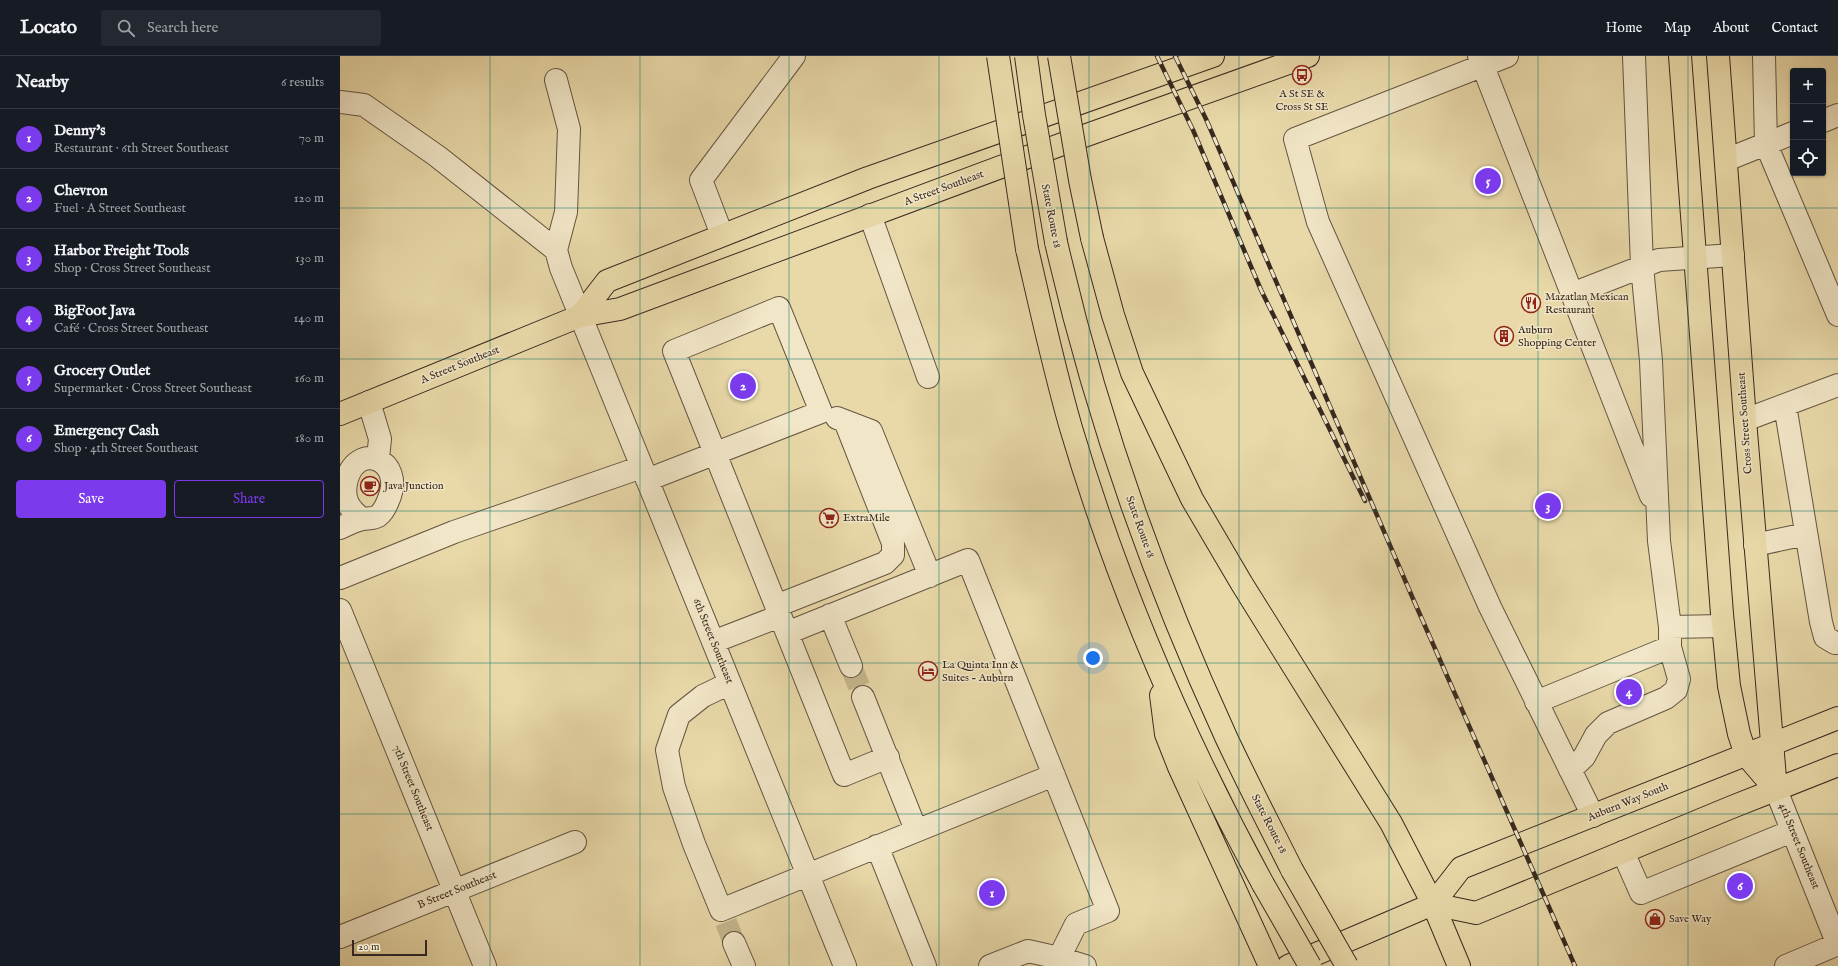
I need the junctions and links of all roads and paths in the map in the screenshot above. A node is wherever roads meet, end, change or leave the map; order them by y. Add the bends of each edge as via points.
1 (794, 56) edge
2 (998, 56) edge
3 (1026, 56) edge
4 (1059, 56) edge
5 (1213, 56) edge
6 (1308, 56) edge
7 (1507, 56) edge
8 (1634, 56) edge
9 (1674, 56) edge
10 (1680, 56) edge
11 (1718, 56) edge
12 (1764, 56) edge
13 (1481, 61) edge
14 (556, 80) dead end
15 (1682, 87) junction
16 (340, 102) edge
17 (1838, 115) edge
18 (1826, 120) edge
19 (1790, 134) edge
20 (1766, 144) junction
21 (1726, 160) junction
22 (870, 215) junction
23 (722, 235) junction
24 (556, 250) junction
25 (1733, 255) junction
26 (1695, 257) junction
27 (1642, 266) junction
28 (1572, 294) junction
29 (1838, 315) edge
30 (580, 316) junction
31 (928, 377) dead end
32 (1838, 385) edge
33 (369, 402) junction
34 (1785, 405) junction
35 (821, 412) junction
36 (340, 414) edge
37 (1745, 420) junction
38 (845, 421) junction
39 (715, 454) junction
40 (378, 458) junction
41 (644, 474) junction
42 (1658, 514) junction
43 (362, 519) junction
44 (340, 528) edge
45 (1806, 534) junction
46 (1755, 545) junction
47 (930, 576) junction
48 (340, 578) edge
49 (340, 610) edge
50 (830, 615) junction
51 (781, 618) junction
52 (1723, 626) junction
53 (1670, 637) junction
54 (713, 642) junction
55 (1838, 643) edge
56 (851, 666) tunnel mouth
57 (1157, 666) junction
58 (730, 683) junction
59 (863, 697) tunnel mouth
60 (1536, 702) junction
61 (1838, 718) edge
62 (1773, 744) junction
63 (1746, 755) junction
64 (888, 757) junction
65 (1838, 765) edge
66 (1570, 770) junction
67 (1054, 775) junction
68 (1776, 790) junction
69 (1593, 816) junction
70 (916, 830) junction
71 (1792, 831) junction
72 (575, 842) dead end
73 (877, 846) junction
74 (1623, 852) junction
75 (808, 874) junction
76 (455, 890) junction
77 (1433, 904) junction
78 (340, 937) edge
79 (734, 943) tunnel mouth
80 (1838, 944) edge
81 (1059, 958) junction
82 (839, 964) edge
83 (485, 966) edge
84 (744, 966) edge
85 (925, 966) edge
86 (990, 966) edge
87 (1085, 966) edge
88 (1270, 966) edge
89 (1288, 966) edge
90 (1310, 966) edge
91 (1347, 966) edge
92 (1459, 966) edge
93 (1786, 966) edge

1 - 23 street via 701,180
2 - 57 main road, bridge via 1027,249 1052,358 1071,429 1116,561
3 - 91 main road, State Route 18, bridge via 1056,242 1070,305 1101,415 1146,543 1226,736 1292,870
4 - 77 main road, bridge via 1092,238 1132,373 1192,499 1391,823
5 - 23 main road via 960,144
6 - 22 main road, A Street Southeast
7 - 13 street
8 - 27 street
9 - 15 main road
10 - 15 main road
11 - 21 main road, Cross Street Southeast
12 - 20 street
13 - 28 street
13 - 60 street via 1295,139 1318,222 1486,600
14 - 24 street via 569,129 566,212
15 - 26 main road
16 - 24 street via 364,105 437,156
17 - 18 street
19 - 20 street
20 - 21 street
20 - 29 street
21 - 25 main road, Cross Street Southeast
22 - 30 main road, A Street Southeast via 620,309
22 - 31 street
23 - 30 main road via 607,281
24 - 30 street, 6th Street Southeast
25 - 26 street
25 - 37 main road, Cross Street Southeast
26 - 27 street via 1659,260
26 - 52 main road
27 - 28 street
27 - 42 street
28 - 42 street
30 - 33 main road, A Street Southeast
30 - 41 street, 6th Street Southeast
32 - 34 street
33 - 36 main road, A Street Southeast
33 - 40 street via 380,439
34 - 37 street
34 - 45 street
35 - 38 street
35 - 39 street
35 - 39 street via 779,308 674,351
37 - 46 main road, Cross Street Southeast
38 - 47 street via 872,431
38 - 51 street via 893,543 893,555 885,563
39 - 41 street
39 - 51 street
40 - 43 street via 386,464 392,476 391,495 379,516
40 - 43 street via 359,461 348,476 345,496 351,510
41 - 48 street via 454,532
41 - 54 street, 6th Street Southeast
42 - 53 street
43 - 44 street
45 - 46 street
45 - 55 street via 1823,629 1826,637
46 - 62 main road, Cross Street Southeast
47 - 50 street
47 - 67 street via 968,560
49 - 76 street, 7th Street Southeast
50 - 51 street
50 - 56 street
51 - 54 street
51 - 64 street via 844,774
52 - 53 street
52 - 63 main road via 1733,709
53 - 60 street
53 - 66 street via 1679,679 1676,690 1666,698 1608,724 1596,735 1584,757
54 - 58 street, 6th Street Southeast
57 - 88 main road via 1166,734
57 - 90 main road, bridge via 1208,777 1263,884
58 - 75 street, 6th Street Southeast
58 - 75 street via 703,696 678,715 667,750 674,787 723,916
59 - 64 street
60 - 66 street
61 - 62 main road, Auburn Way South
62 - 63 main road, Auburn Way South
62 - 68 main road, Cross Street Southeast
63 - 68 main road, 4th Street Southeast
63 - 69 main road, Auburn Way South
64 - 70 street
65 - 68 main road
66 - 69 street
67 - 70 street
67 - 81 street via 1108,911 1076,924
68 - 71 street, 4th Street Southeast
68 - 74 main road
69 - 77 main road, Auburn Way South via 1461,868
70 - 73 street
71 - 74 street via 1641,893
71 - 80 street, 4th Street Southeast
72 - 76 street, B Street Southeast
73 - 75 street
73 - 85 street
74 - 77 main road via 1476,913
75 - 82 street, 6th Street Southeast
76 - 78 street, B Street Southeast
76 - 83 street, 7th Street Southeast
77 - 89 main road, Auburn Way South
77 - 92 main road
79 - 84 street
80 - 93 street
81 - 86 street via 1028,951
81 - 87 street

